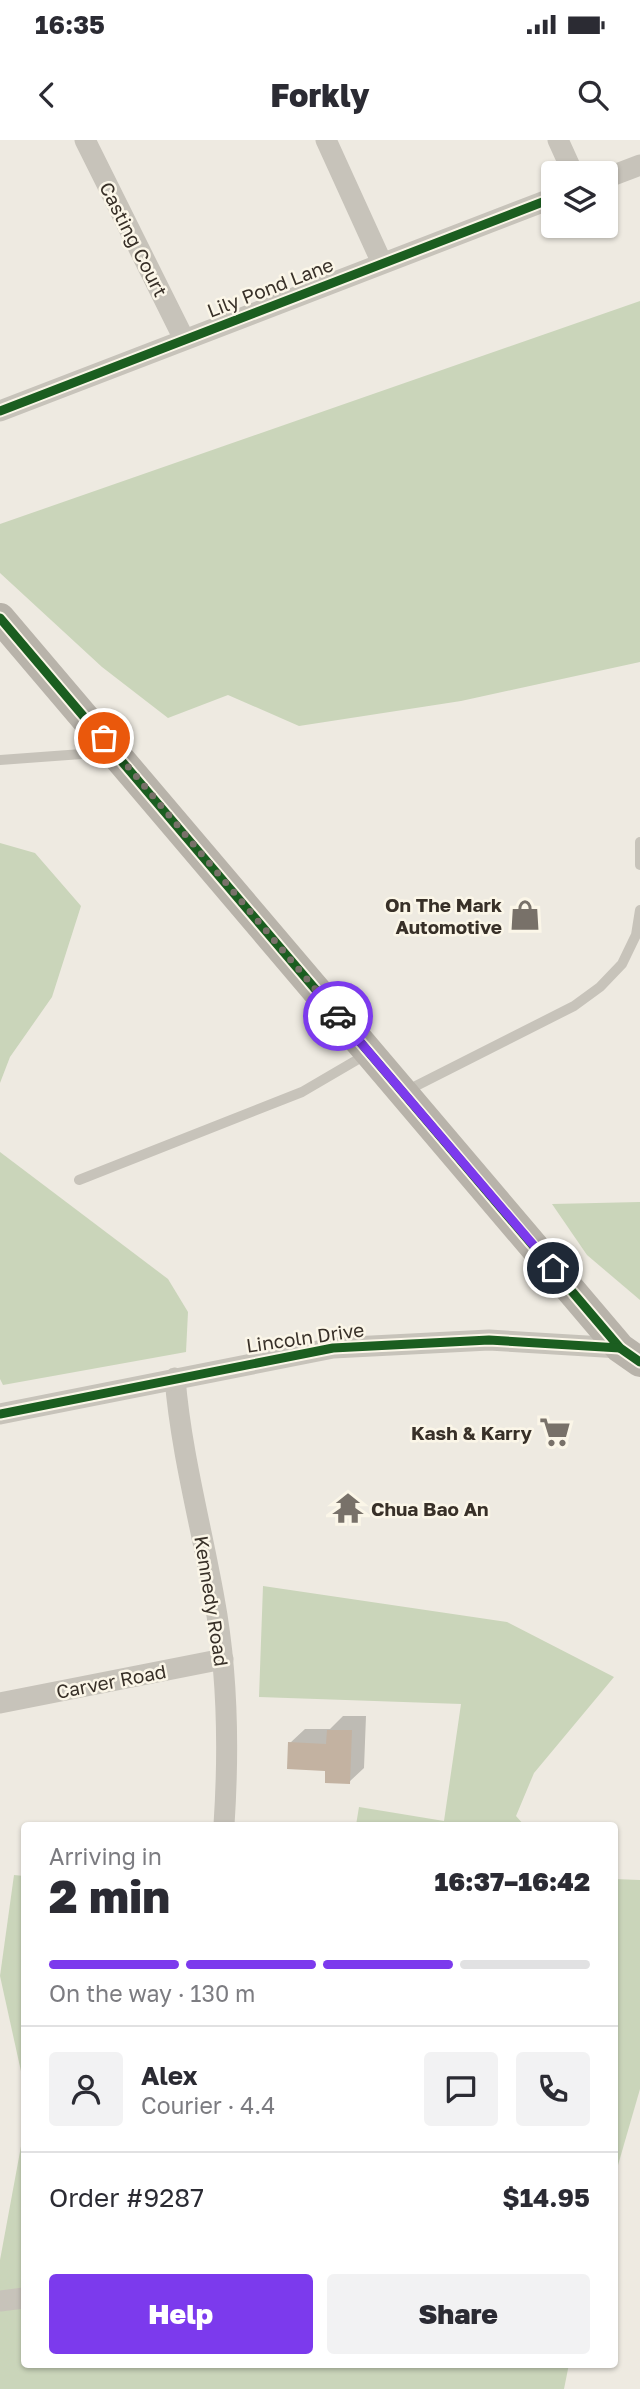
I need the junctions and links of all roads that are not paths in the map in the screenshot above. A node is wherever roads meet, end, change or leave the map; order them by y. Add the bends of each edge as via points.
1 (85, 140) edge
2 (326, 140) edge
3 (558, 140) edge
4 (568, 161) edge
5 (640, 165) edge
6 (618, 173) edge
7 (541, 202) edge
8 (382, 262) junction
9 (184, 338) junction
10 (0, 411) edge
11 (0, 618) edge
12 (115, 751) junction
13 (0, 760) edge
14 (640, 842) edge
15 (640, 865) edge
16 (640, 910) edge
17 (369, 1053) junction
18 (404, 1092) junction
19 (79, 1181) dead end
20 (630, 1355) edge
21 (174, 1378) junction
22 (0, 1413) edge
23 (223, 1659) junction
24 (0, 1703) edge
25 (224, 1822) edge
26 (21, 2298) edge
27 (0, 2301) edge

1 - 9 street, Casting Court
2 - 8 street
3 - 4 street
5 - 6 street
7 - 8 street, Lily Pond Lane
8 - 9 street, Lily Pond Lane
9 - 10 street, Lily Pond Lane
11 - 12 street
12 - 13 lane
12 - 17 street
14 - 15 lane
16 - 18 lane via 636,935 622,964 600,987 574,1006
17 - 18 street
17 - 19 lane via 302,1092
18 - 20 street
20 - 21 street, Lincoln Drive via 489,1340 367,1345 293,1354
21 - 22 street, Lincoln Drive
21 - 23 street, Kennedy Road
23 - 24 street, Carver Road
23 - 25 street, Kennedy Road via 227,1709
26 - 27 street

